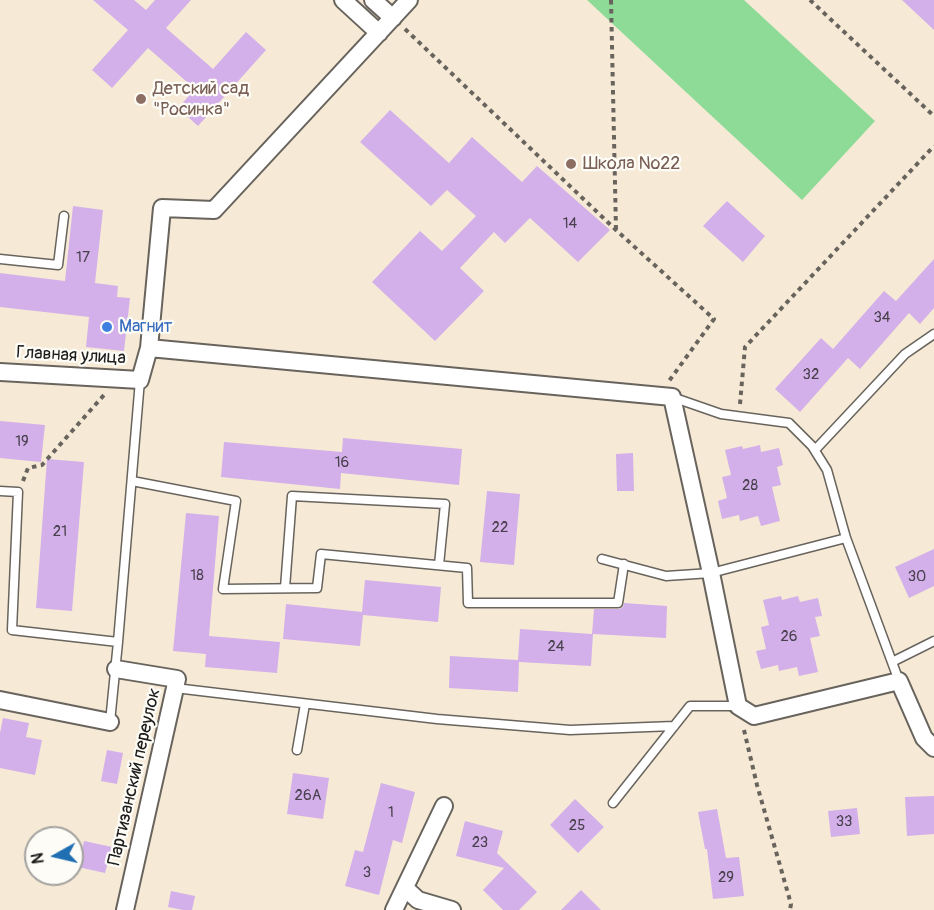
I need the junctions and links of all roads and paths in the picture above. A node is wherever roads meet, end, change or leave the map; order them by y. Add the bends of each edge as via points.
1 (343, 0) edge
2 (373, 0) edge
3 (409, 0) edge
4 (611, 0) edge
5 (810, 0) edge
6 (393, 18) junction
7 (379, 33) junction
8 (934, 116) edge
9 (934, 146) edge
10 (64, 216) dead end
11 (616, 230) junction
12 (0, 259) edge
13 (934, 334) edge
14 (149, 348) junction
15 (0, 372) edge
16 (118, 379) junction
17 (140, 380) junction
18 (672, 398) junction
19 (739, 416) junction
20 (815, 450) junction
21 (132, 481) junction
22 (0, 491) edge
23 (18, 492) junction
24 (846, 538) junction
25 (602, 559) dead end
26 (624, 564) junction
27 (439, 565) junction
28 (711, 573) junction
29 (285, 588) junction
30 (934, 640) edge
31 (118, 642) junction
32 (892, 662) junction
33 (116, 669) junction
34 (899, 681) junction
35 (175, 688) junction
36 (0, 700) edge
37 (304, 704) junction
38 (738, 706) junction
39 (110, 722) joint
40 (674, 726) junction
41 (934, 748) edge
42 (297, 750) dead end
43 (613, 802) dead end
44 (444, 806) dead end
45 (405, 888) junction
46 (125, 910) edge
47 (394, 910) edge
48 (452, 910) edge
49 (789, 910) edge

1 - 7 street
2 - 6 street
3 - 6 street
4 - 11 path
5 - 8 path
6 - 7 street
6 - 11 path
7 - 14 street via 214,210 162,208
9 - 19 path via 745,347
10 - 12 lane via 58,265
11 - 18 path via 714,319 664,388
13 - 20 lane via 905,354
14 - 17 street
14 - 18 street
15 - 16 street, Главная улица
16 - 17 street, Главная улица
16 - 23 path via 42,465 28,468
17 - 21 lane
18 - 19 lane
18 - 28 street
19 - 20 lane via 789,423
20 - 24 lane via 827,470
21 - 29 lane via 236,501 223,589
21 - 31 lane
22 - 23 lane
23 - 31 lane via 12,630
24 - 28 lane
24 - 32 lane
25 - 26 lane
26 - 27 lane via 618,603 468,603 467,568
26 - 28 lane via 666,576
27 - 29 lane via 321,554 317,588
27 - 29 lane via 445,504 292,496
28 - 38 street
30 - 32 lane
31 - 33 lane
32 - 34 lane
33 - 35 street, Партизанский переулок via 177,679
33 - 39 lane
34 - 38 street via 754,716
34 - 41 street via 924,738
35 - 37 lane
35 - 46 street, Партизанский переулок
36 - 39 street
37 - 40 lane via 570,730
37 - 42 lane
38 - 40 lane via 690,706
38 - 49 path via 791,904
40 - 43 lane
44 - 45 street
45 - 47 street
45 - 48 street via 418,900

